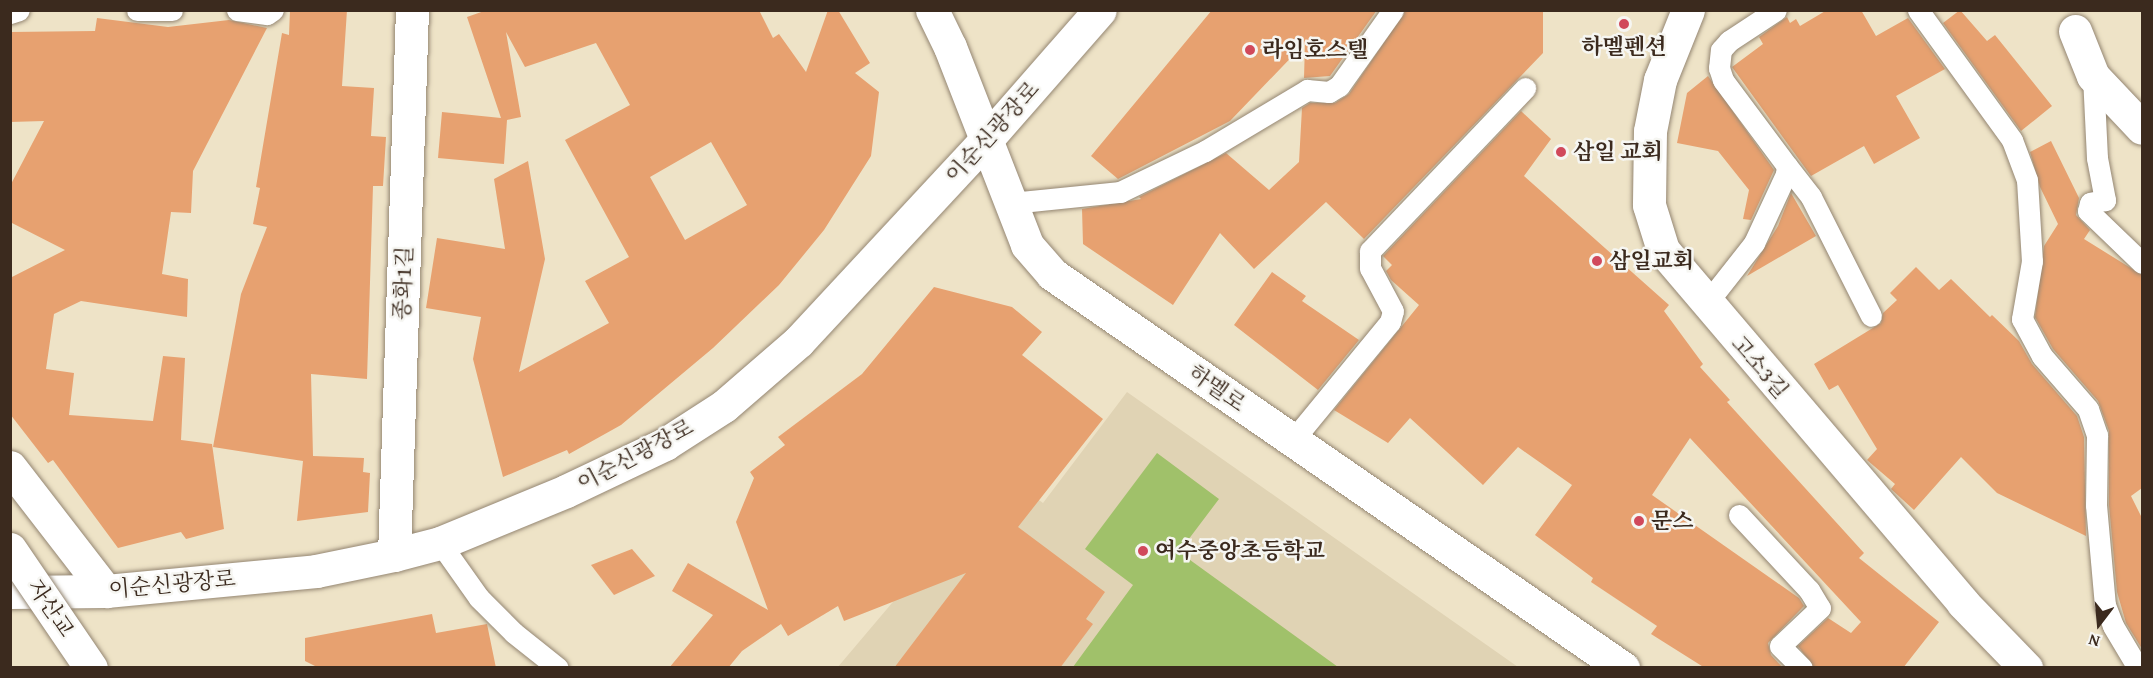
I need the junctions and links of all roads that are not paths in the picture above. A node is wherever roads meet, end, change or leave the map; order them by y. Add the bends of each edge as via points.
1 (19, 10) edge
2 (137, 10) edge
3 (172, 10) edge
4 (237, 10) edge
5 (273, 10) edge
6 (932, 10) edge
7 (1100, 10) edge
8 (1393, 10) edge
9 (1688, 10) edge
10 (1776, 10) edge
11 (1918, 10) edge
12 (413, 11) edge
13 (10, 13) edge
14 (2074, 31) dead end
15 (2093, 76) junction
16 (1525, 88) dead end
17 (2142, 128) edge
18 (987, 140) junction
19 (1787, 166) junction
20 (1011, 203) junction
21 (2142, 263) edge
22 (1706, 304) junction
23 (1871, 316) dead end
24 (1293, 440) junction
25 (10, 467) edge
26 (1739, 514) dead end
27 (440, 543) junction
28 (10, 549) edge
29 (394, 555) junction
30 (106, 591) junction
31 (10, 592) edge
32 (91, 668) edge
33 (558, 668) edge
34 (1623, 668) edge
35 (1802, 668) edge
36 (2026, 668) edge
37 (2138, 668) edge

1 - 13 lane
2 - 3 lane
4 - 5 lane via 267,14
6 - 18 street, 하멜로
7 - 18 street, 이순신광장로
8 - 20 lane via 1339,86 1329,92 1307,90 1205,151 1120,192
9 - 22 street, 고소3길 via 1660,80 1650,131 1647,181 1649,205 1663,250
10 - 19 lane via 1729,42 1721,51 1719,68 1723,80
11 - 37 lane via 2012,140 2027,180 2032,261 2022,319 2042,356 2088,409 2097,435 2096,505 2105,605
12 - 29 street, 종화1길
14 - 15 street
15 - 17 street
15 - 21 lane via 2097,158 2105,200 2090,203 2088,211
16 - 24 lane via 1370,251 1370,268 1393,311 1390,322
18 - 20 street, 하멜로
18 - 27 street, 이순신광장로 via 798,341 724,406 665,444 566,491
19 - 22 lane via 1780,192 1754,243
19 - 23 lane via 1811,197
20 - 24 street, 하멜로 via 1027,245 1052,274
22 - 36 street, 고소3길 via 1963,603
24 - 34 street, 하멜로
25 - 30 street
26 - 35 lane via 1809,590 1820,608 1780,646
27 - 29 street, 이순신광장로
27 - 33 lane via 479,598
28 - 32 street, 자산교, bridge
29 - 30 street, 이순신광장로 via 316,571
30 - 31 street, 이순신광장로

